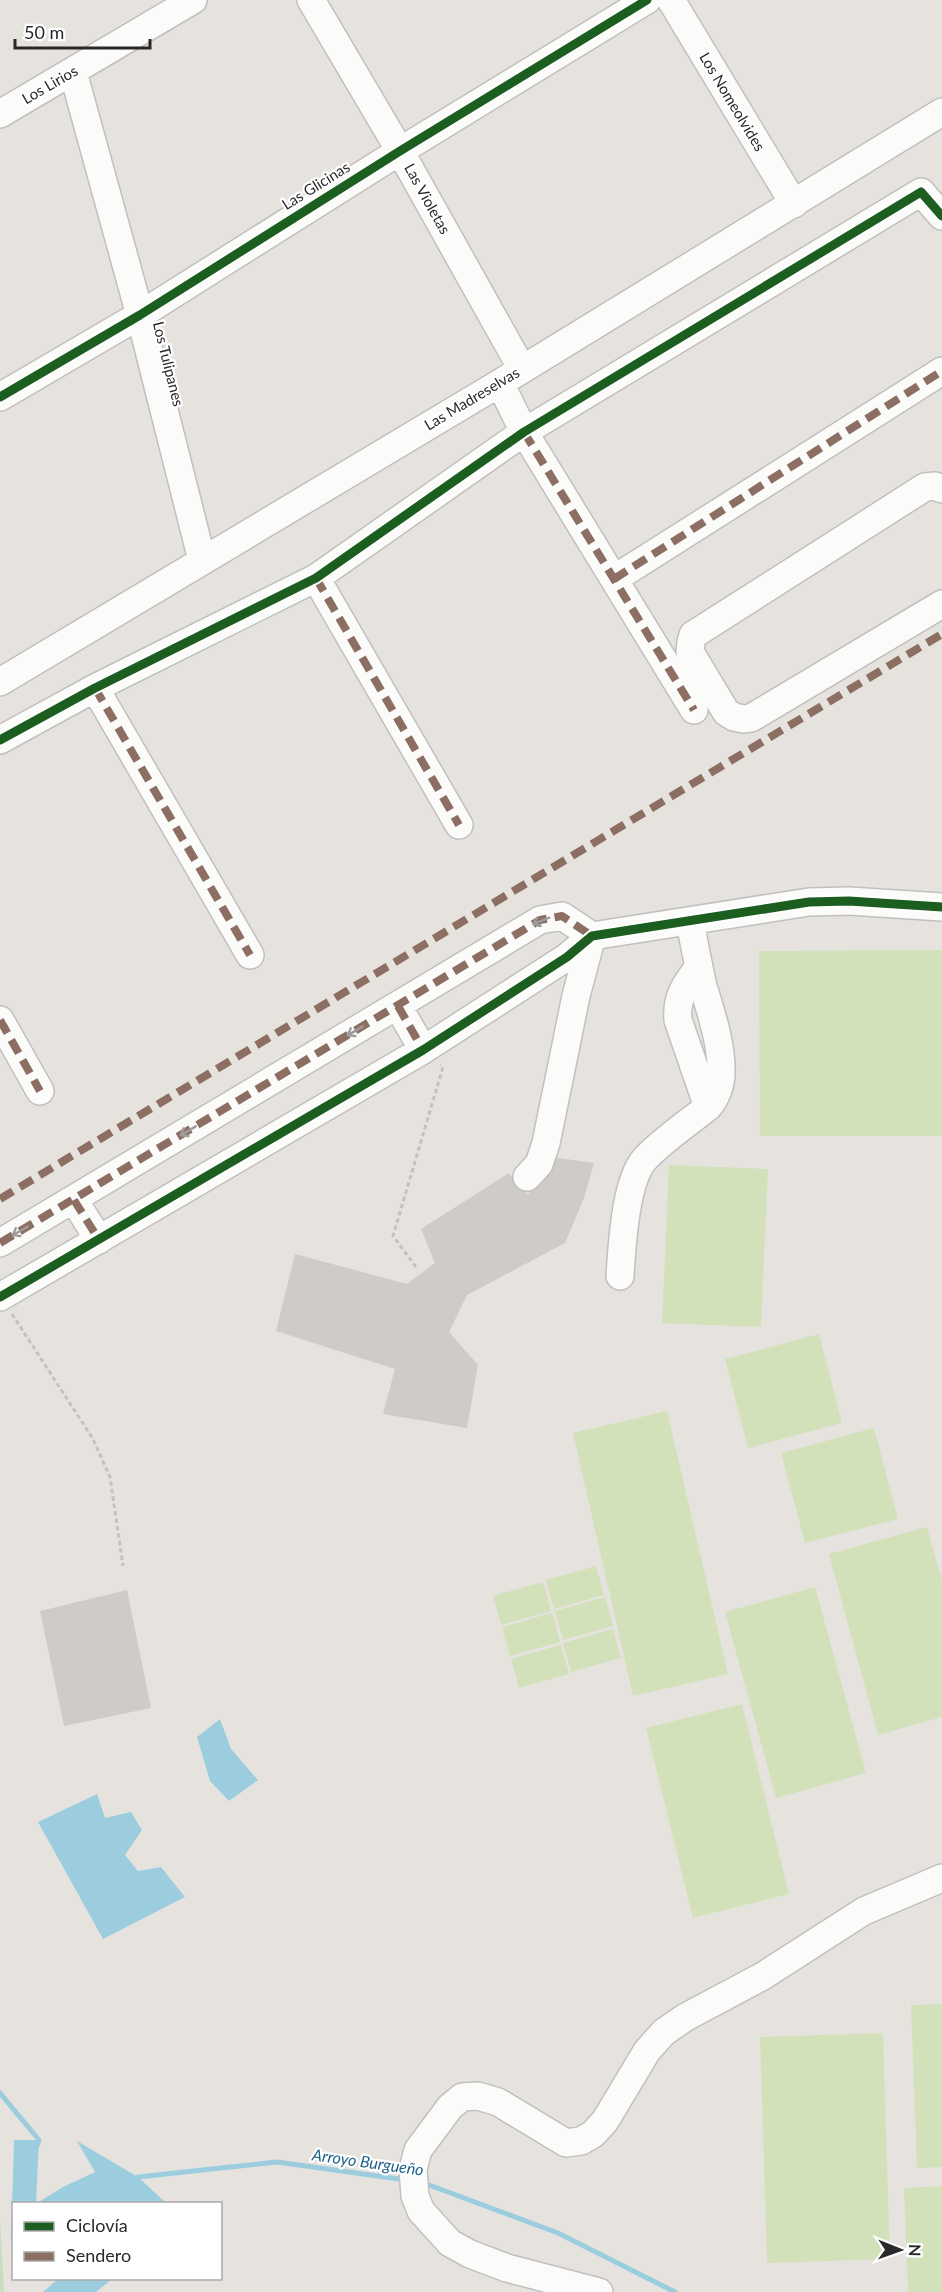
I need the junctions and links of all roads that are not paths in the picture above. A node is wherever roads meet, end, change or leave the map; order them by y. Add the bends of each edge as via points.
1 (193, 0) edge
2 (311, 0) edge
3 (647, 0) edge
4 (670, 0) edge
5 (73, 72) junction
6 (942, 112) edge
7 (0, 114) edge
8 (399, 151) junction
9 (794, 204) junction
10 (942, 216) edge
11 (140, 315) junction
12 (942, 371) edge
13 (511, 376) junction
14 (0, 397) edge
15 (524, 432) junction
16 (942, 489) edge
17 (202, 560) junction
18 (316, 578) junction
19 (614, 579) junction
20 (942, 604) edge
21 (0, 682) edge
22 (95, 688) junction
23 (694, 710) dead end
24 (0, 740) edge
25 (459, 825) dead end
26 (942, 907) edge
27 (690, 921) junction
28 (592, 936) junction
29 (250, 955) dead end
30 (398, 1006) junction
31 (0, 1020) edge
32 (423, 1050) junction
33 (40, 1091) dead end
34 (527, 1177) dead end
35 (74, 1200) junction
36 (99, 1239) junction
37 (0, 1243) edge
38 (620, 1276) dead end
39 (0, 1297) edge
40 (942, 1878) edge
41 (599, 2292) edge

1 - 5 street, Los Lirios
2 - 8 street, Las Violetas
3 - 8 street, Las Glicinas
4 - 9 street, Los Nomeolvides
5 - 7 street, Los Lirios
5 - 11 street, Los Tulipanes
6 - 9 street, Las Madreselvas
8 - 11 street, Las Glicinas
8 - 13 street, Las Violetas
9 - 13 street, Las Madreselvas
10 - 15 street via 921,192
11 - 14 street, Las Glicinas
11 - 17 street, Los Tulipanes
12 - 19 street
13 - 15 street, Las Violetas
13 - 17 street, Las Madreselvas
15 - 18 street
15 - 19 street, Las Violetas
16 - 20 street via 925,487 693,635 690,651 726,712 751,718
17 - 21 street, Las Madreselvas
18 - 22 street
18 - 25 street
19 - 23 street, Las Violetas
22 - 24 street
22 - 29 street
26 - 27 street via 824,901
27 - 28 street
27 - 38 street via 699,967 684,986 677,1011 708,1107 656,1148 636,1174 622,1242
28 -> 30 street via 562,916 540,920
28 - 32 street via 567,957
28 - 34 street via 546,1143 539,1164
30 - 32 street
30 -> 35 street
31 - 33 street
32 - 36 street
35 - 36 street
35 -> 37 street
36 - 39 street
40 - 41 street via 864,1911 763,1976 664,2032 647,2051 606,2121 581,2141 566,2143 498,2102 478,2096 462,2097 450,2107 418,2150 413,2169 415,2196 421,2211 450,2243 470,2254

